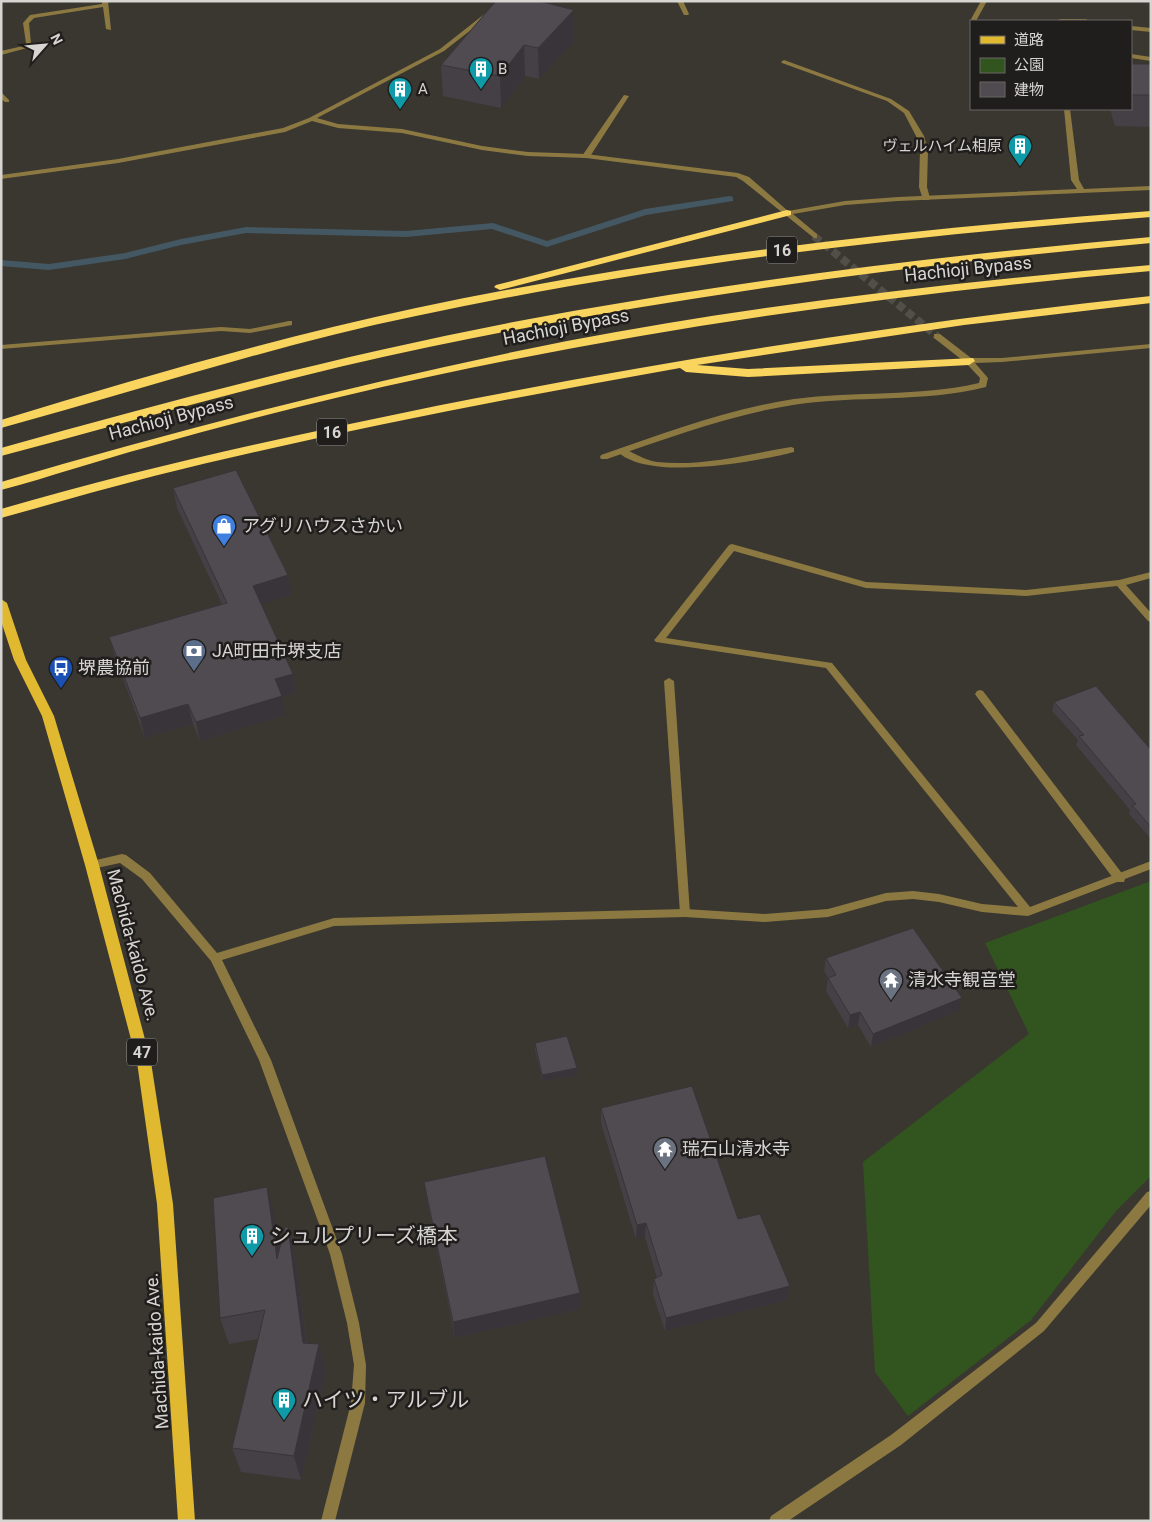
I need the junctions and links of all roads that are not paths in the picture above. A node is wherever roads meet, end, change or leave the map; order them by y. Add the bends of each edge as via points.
1 (505, 1) edge
2 (680, 1) edge
3 (984, 1) edge
4 (106, 3) edge
5 (686, 14) dead end
6 (974, 20) edge
7 (1132, 28) edge
8 (109, 29) dead end
9 (1151, 30) edge
10 (1, 53) edge
11 (1132, 56) edge
12 (1151, 59) edge
13 (784, 62) dead end
14 (1, 94) edge
15 (626, 96) dead end
16 (8, 101) dead end
17 (1067, 110) edge
18 (311, 119) junction
19 (586, 156) junction
20 (1, 177) edge
21 (1151, 188) edge
22 (1082, 192) junction
23 (926, 198) junction
24 (787, 213) junction
25 (1151, 214) edge
26 (814, 236) tunnel mouth
27 (1151, 240) edge
28 (1151, 268) edge
29 (1151, 299) edge
30 (417, 312) junction
31 (289, 322) dead end
32 (937, 336) tunnel mouth
33 (1151, 346) edge
34 (1, 347) edge
35 (969, 361) junction
36 (667, 366) junction
37 (1, 424) edge
38 (791, 450) dead end
39 (1, 452) edge
40 (620, 452) junction
41 (604, 457) dead end
42 (1, 486) edge
43 (1, 514) edge
44 (1151, 575) edge
45 (1119, 583) junction
46 (1, 603) edge
47 (1151, 619) edge
48 (669, 681) dead end
49 (980, 694) dead end
50 (92, 865) junction
51 (1151, 865) edge
52 (1120, 879) junction
53 (1028, 912) junction
54 (685, 913) junction
55 (215, 958) junction
56 (1151, 1196) edge
57 (187, 1521) edge
58 (328, 1521) edge
59 (776, 1521) edge

1 - 18 street via 442,50
2 - 5 street
3 - 6 street
4 - 8 street
4 - 10 street via 32,16 26,23 29,43
7 - 9 street
11 - 12 street
13 - 23 street via 889,100 907,112 924,150 923,187
14 - 16 street
15 - 19 street
17 - 22 street via 1075,180
18 - 19 street via 338,126 402,131 482,148
18 - 20 street via 285,130 138,158
19 - 24 street via 738,175
21 - 22 street
22 - 23 street
23 - 24 street via 845,203
24 - 26 street
24 - 30 highway via 530,278
25 - 30 highway, 16 via 735,256 564,283
27 - 39 highway, Hachioji Bypass / 16 via 829,273 625,303 434,340 216,391
28 - 42 highway, Hachioji Bypass / 16 via 844,300 639,330 450,368 281,407 105,454
29 - 36 highway, 16 via 875,332
30 - 37 highway, 16 via 200,365
31 - 34 street via 250,331 221,329
32 - 35 street
33 - 35 street
35 - 36 highway via 748,372
35 - 40 street via 984,378 983,385 951,392 792,403 736,416
36 - 43 highway, 16 via 282,442 100,485
38 - 40 street via 679,466 651,465 630,459
40 - 41 street
44 - 45 street
45 - 47 street
45 - 53 street via 1026,593 866,585 732,547 659,640 829,665
46 - 50 main road, Machida-kaido Ave. / 47 via 20,660 48,716
48 - 54 street
49 - 52 street
50 - 55 street via 122,858 146,876
50 - 57 main road, Machida-kaido Ave. / 47 via 144,1062 164,1195
51 - 52 street
52 - 53 street
53 - 54 street via 982,908 913,895 886,897 828,913 765,918
54 - 55 street via 334,922
55 - 58 street via 265,1060 336,1254 354,1324 360,1365 358,1403
56 - 59 street via 1040,1327 896,1440

